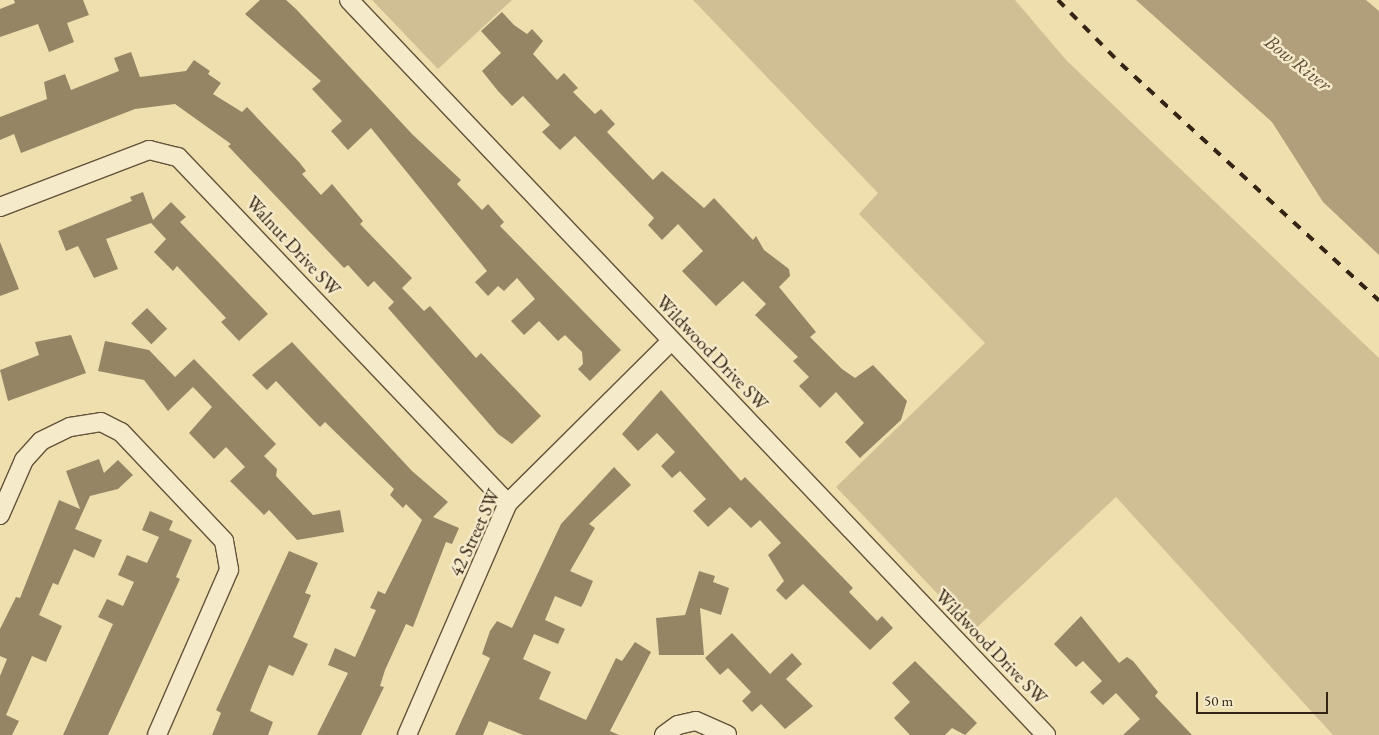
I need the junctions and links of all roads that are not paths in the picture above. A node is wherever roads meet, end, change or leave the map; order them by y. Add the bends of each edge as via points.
1 (349, 0) edge
2 (0, 207) edge
3 (671, 341) junction
4 (508, 503) junction
5 (0, 515) edge
6 (157, 735) edge
7 (408, 735) edge
8 (664, 735) edge
9 (727, 735) edge
10 (1046, 735) edge

1 - 3 street, Wildwood Drive SW
2 - 4 street, Walnut Drive SW via 149,150 178,157
3 - 4 street, 42 Street SW
3 - 10 street, Wildwood Drive SW
4 - 7 street, 42 Street SW
5 - 6 street via 24,460 41,441 70,427 101,422 121,432 224,541 229,570
8 - 9 street via 678,725 696,721

